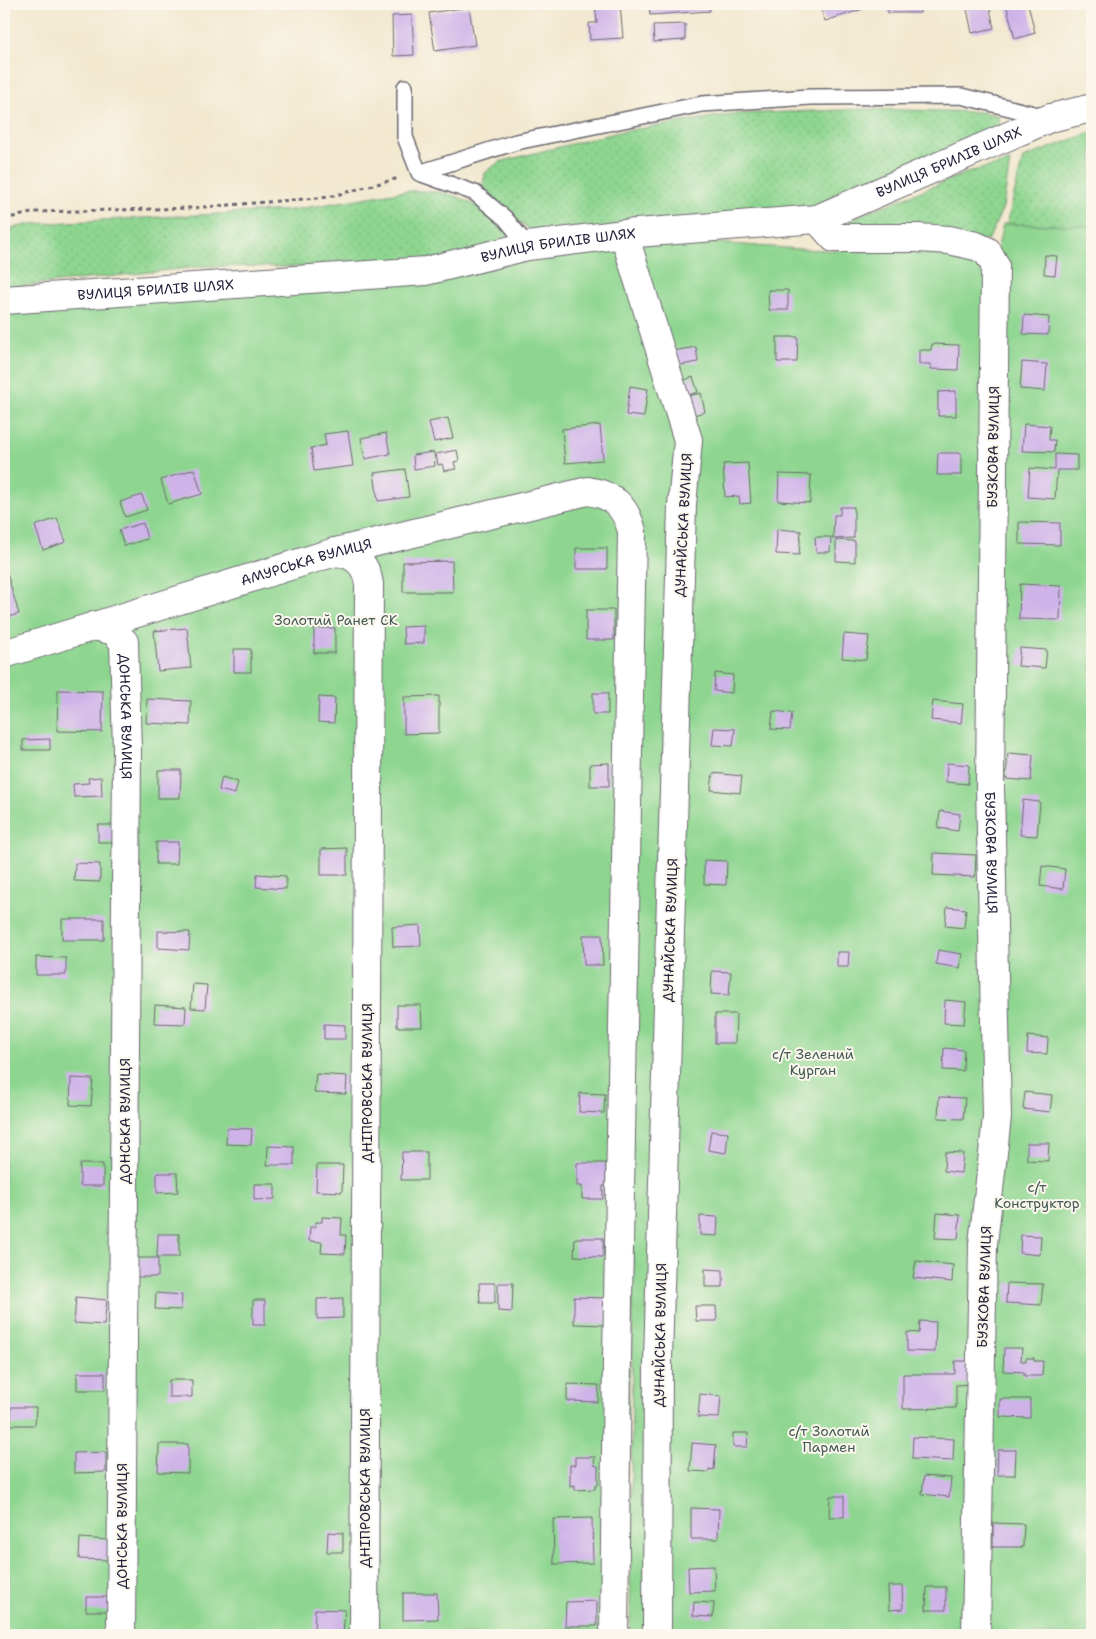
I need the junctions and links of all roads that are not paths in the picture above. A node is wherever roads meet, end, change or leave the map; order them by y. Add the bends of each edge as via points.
1 (405, 87) dead end
2 (1092, 108) edge
3 (1050, 118) junction
4 (419, 173) junction
5 (817, 219) junction
6 (624, 234) junction
7 (528, 246) junction
8 (4, 300) edge
9 (336, 552) junction
10 (94, 626) junction
11 (4, 654) edge
12 (121, 1635) edge
13 (364, 1635) edge
14 (614, 1635) edge
15 (657, 1635) edge
16 (976, 1635) edge

1 - 4 lane via 405,137
2 - 3 street, ВУЛИЦЯ БРИЛІВ ШЛЯХ
3 - 4 lane via 961,96 810,97 702,104 516,142
3 - 5 street, ВУЛИЦЯ БРИЛІВ ШЛЯХ
4 - 7 lane via 475,194 506,218
5 - 6 street, ВУЛИЦЯ БРИЛІВ ШЛЯХ
5 - 16 street, БУЗКОВА ВУЛИЦЯ via 834,238 949,240 987,251 995,265 990,786 997,1117 983,1244
6 - 7 street, ВУЛИЦЯ БРИЛІВ ШЛЯХ
6 - 15 street, ДУНАЙСЬКА ВУЛИЦЯ via 688,440 682,505 659,1340
7 - 8 street, ВУЛИЦЯ БРИЛІВ ШЛЯХ via 426,271
9 - 10 street, АМУРСЬКА ВУЛИЦЯ
9 - 13 street, ДНІПРОВСЬКА ВУЛИЦЯ via 346,553 363,564 370,584
9 - 14 street, АМУРСЬКА ВУЛИЦЯ via 588,491 613,499 629,519 632,531
10 - 11 street, АМУРСЬКА ВУЛИЦЯ
10 - 12 street, ДОНСЬКА ВУЛИЦЯ via 114,631 124,642 127,741

